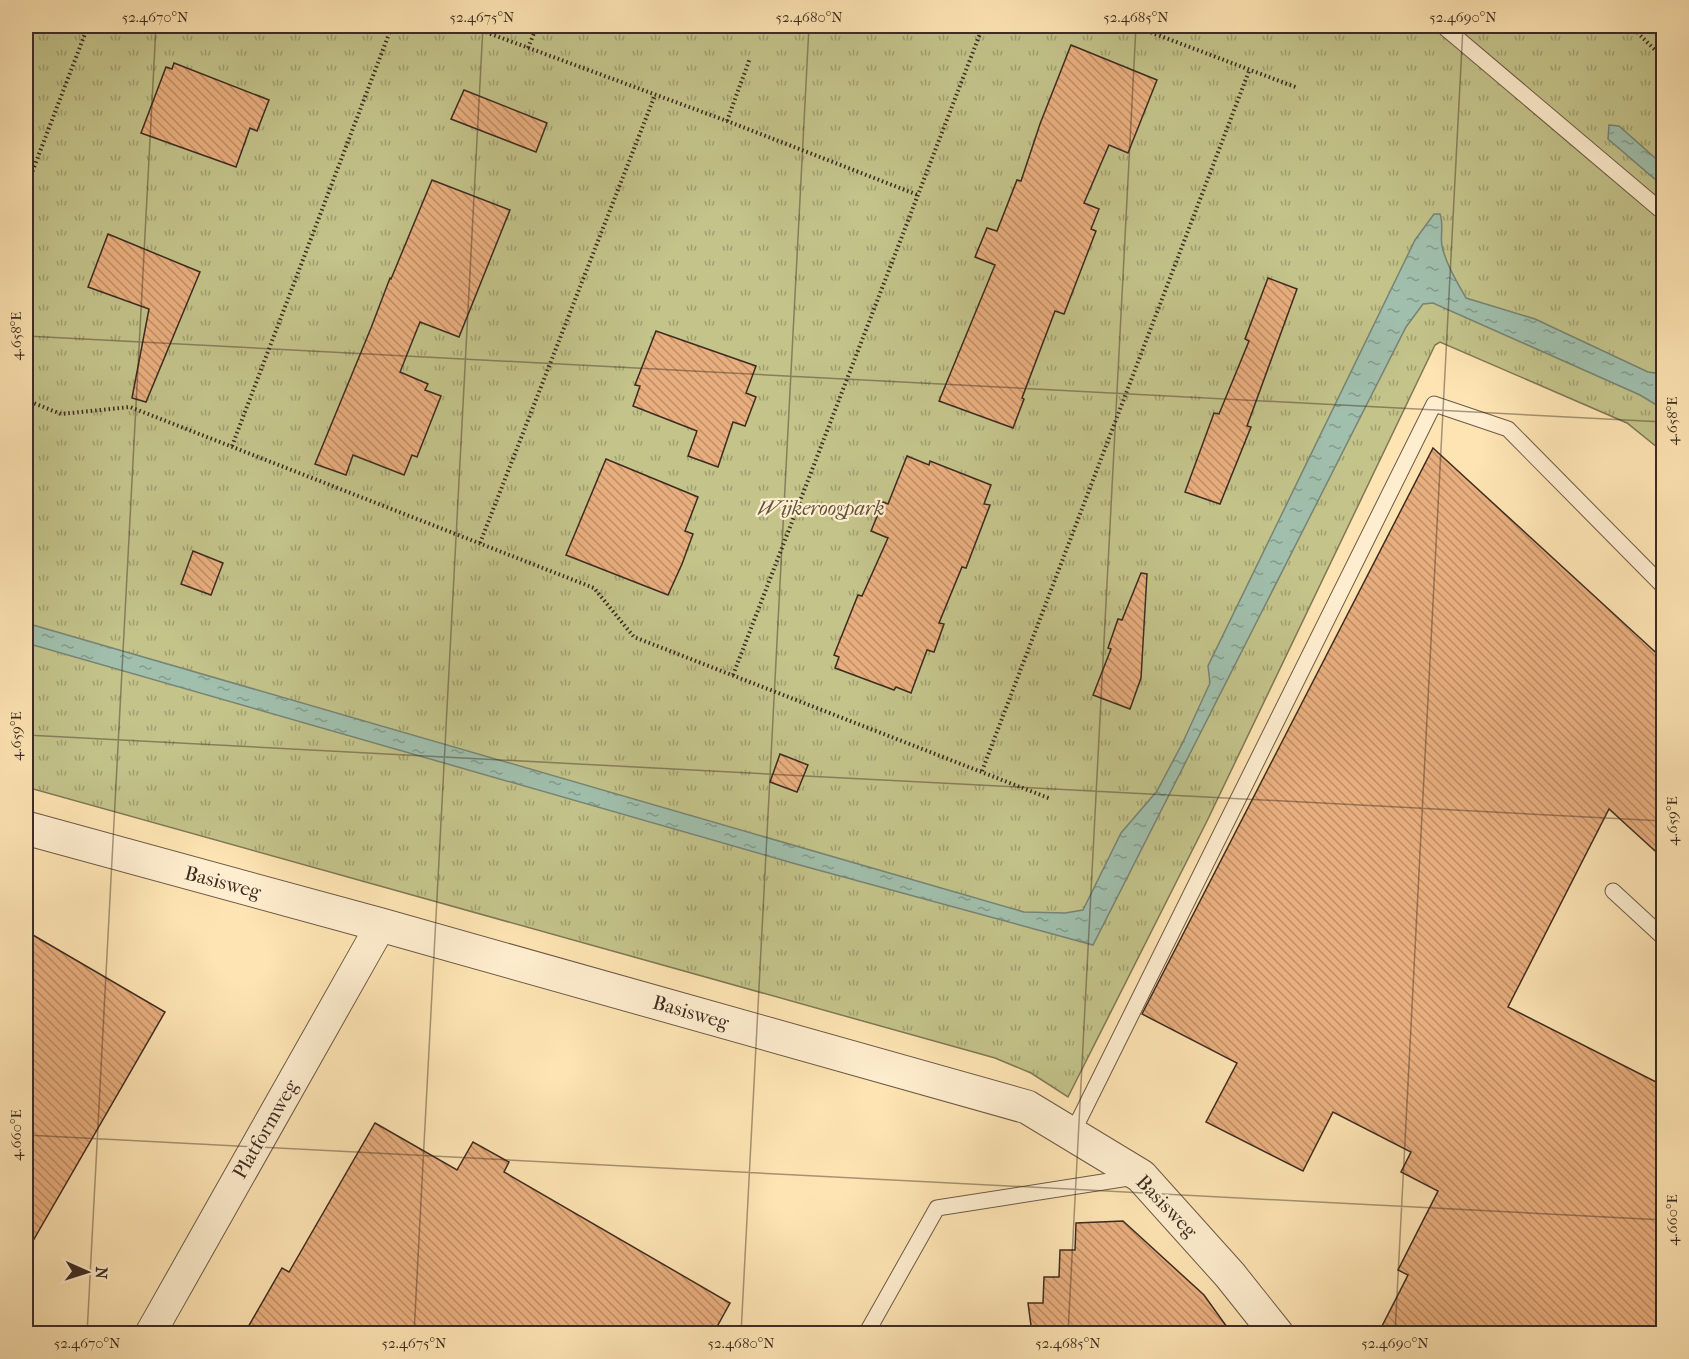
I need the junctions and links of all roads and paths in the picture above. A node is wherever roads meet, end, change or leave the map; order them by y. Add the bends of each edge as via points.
1 (88, 26) edge
2 (392, 26) edge
3 (469, 26) edge
4 (537, 26) edge
5 (983, 26) edge
6 (1134, 26) edge
7 (1443, 26) edge
8 (1631, 26) edge
9 (528, 48) junction
10 (750, 58) dead end
11 (1664, 59) edge
12 (1249, 71) junction
13 (1298, 88) dead end
14 (655, 95) junction
15 (727, 121) junction
16 (26, 188) edge
17 (918, 195) junction
18 (1664, 213) edge
19 (26, 400) edge
20 (232, 447) junction
21 (480, 543) junction
22 (1664, 587) edge
23 (733, 675) junction
24 (982, 771) junction
25 (1052, 799) dead end
26 (26, 828) edge
27 (1613, 891) dead end
28 (381, 925) junction
29 (1664, 938) edge
30 (1072, 1134) junction
31 (1142, 1176) junction
32 (150, 1334) edge
33 (866, 1334) edge
34 (1277, 1334) edge

1 - 16 path
2 - 20 path
3 - 9 path
4 - 9 path
5 - 17 path
6 - 12 path
7 - 18 lane
8 - 11 path
9 - 14 path
10 - 15 path
12 - 13 path
12 - 24 path
14 - 15 path
14 - 21 path
15 - 17 path
17 - 23 path
19 - 20 path via 61,414 130,407
20 - 21 path
21 - 23 path via 594,588 634,637
22 - 30 lane via 1508,429 1434,405
23 - 24 path
24 - 25 path
26 - 28 street, Basisweg
27 - 29 lane
28 - 30 street, Basisweg via 1027,1107
28 - 32 street, Platformweg
30 - 31 street, Basisweg
31 - 33 lane via 937,1208
31 - 34 street, Basisweg

